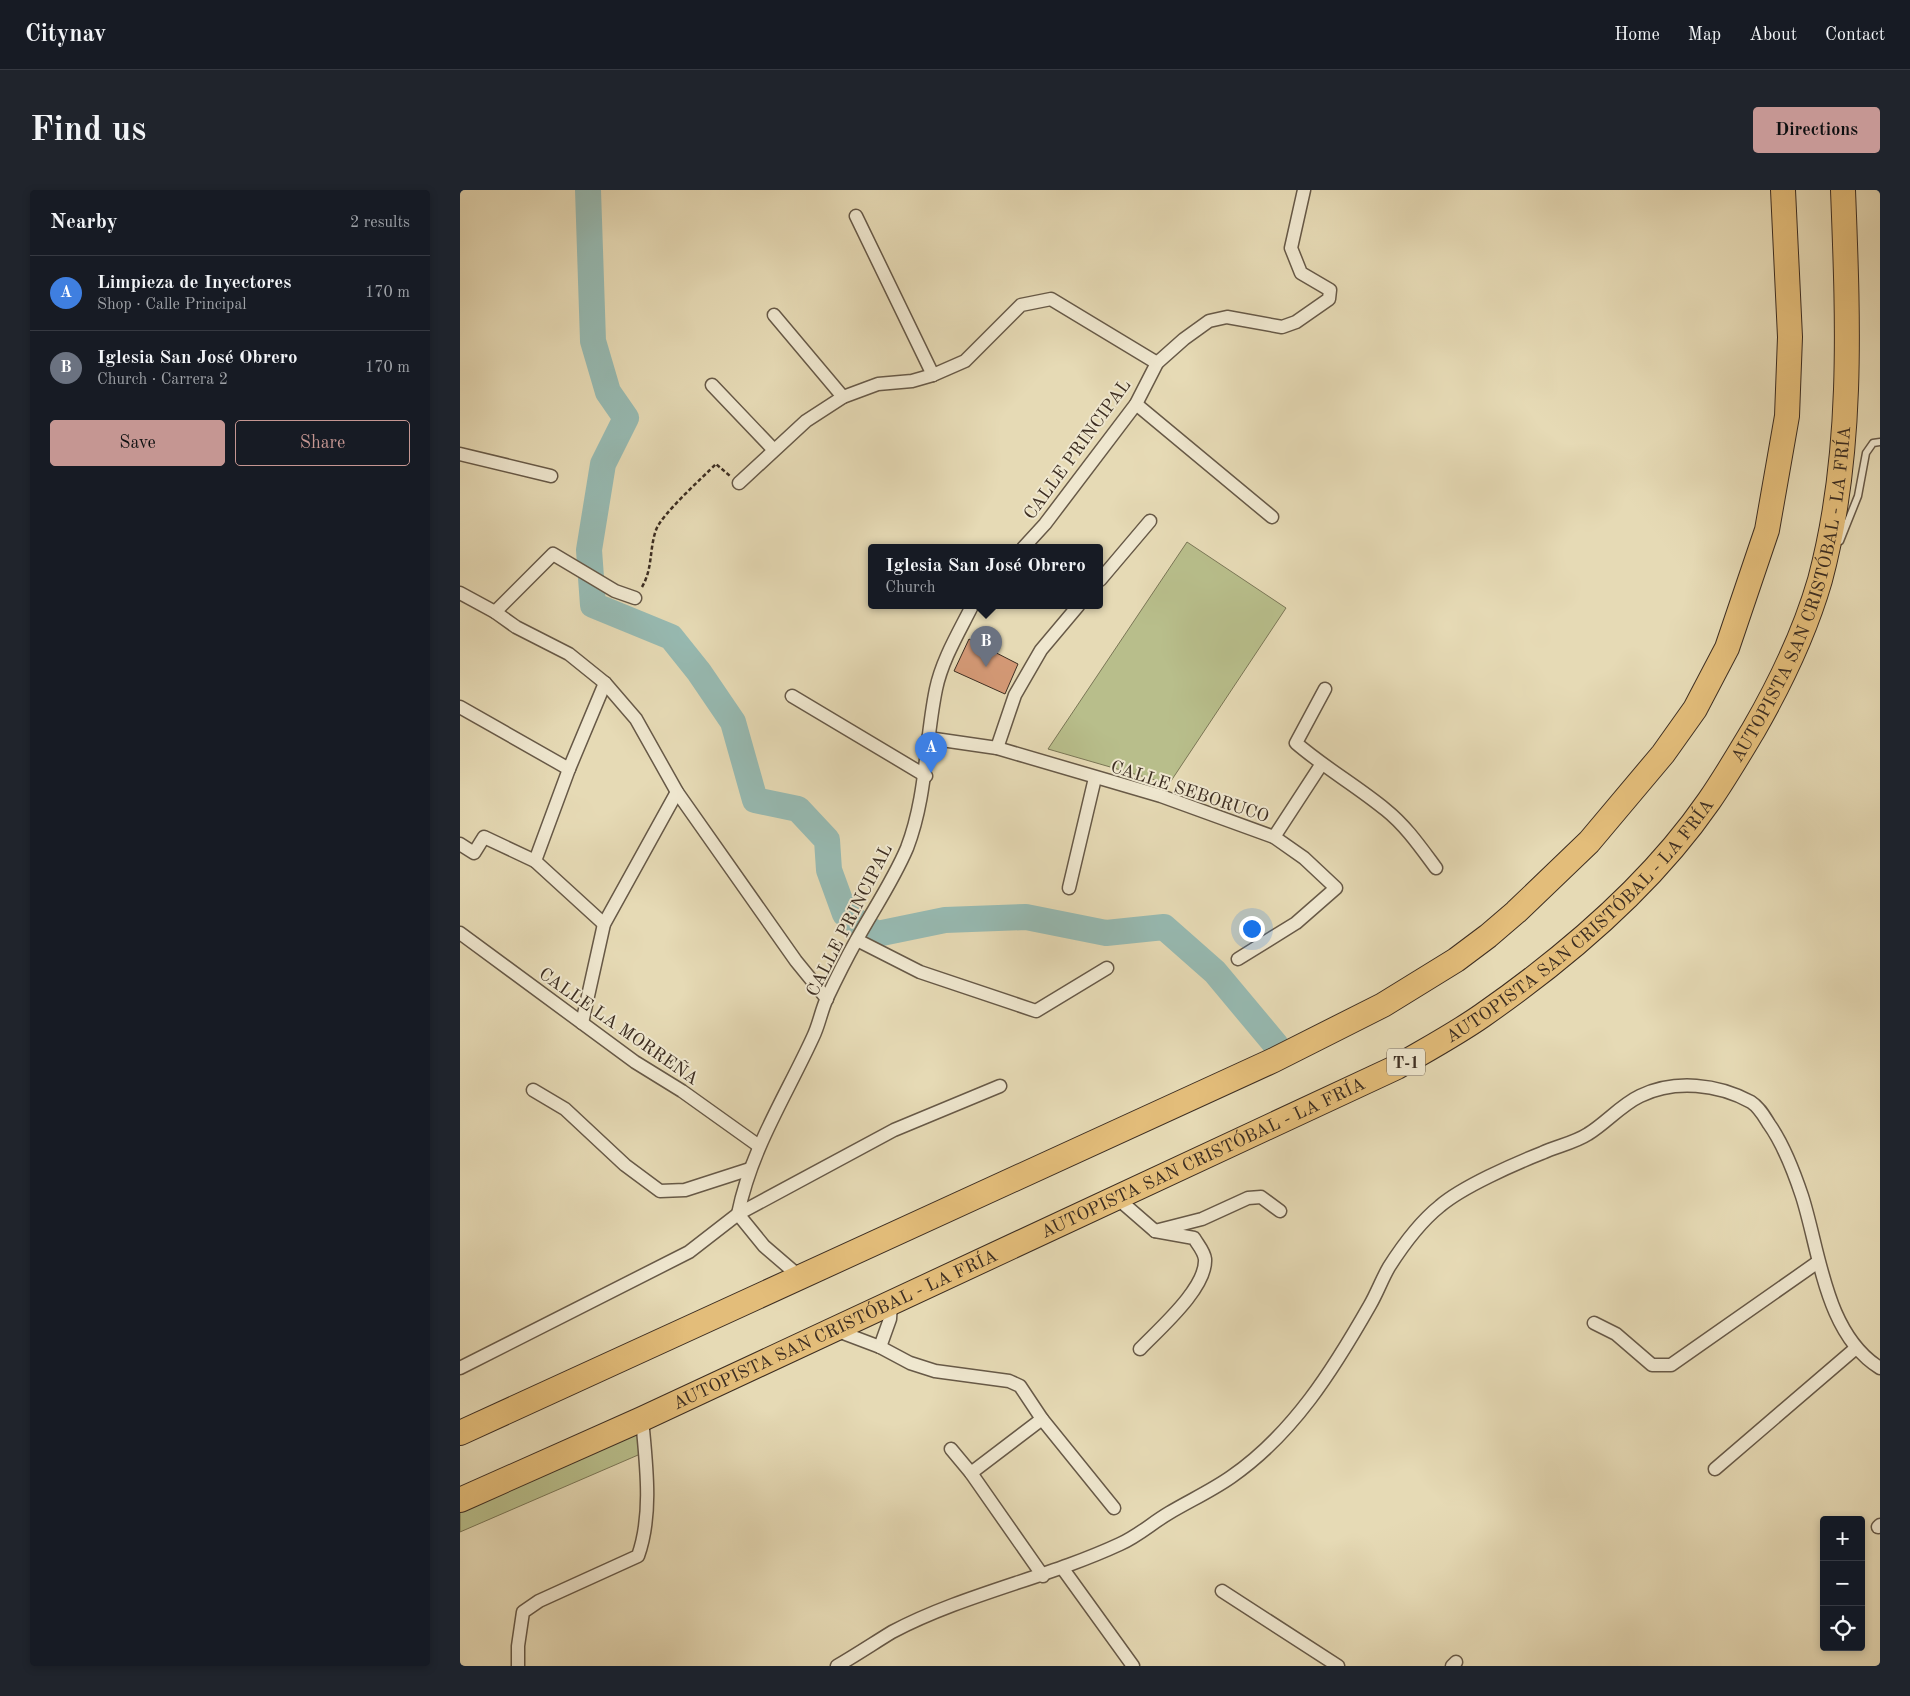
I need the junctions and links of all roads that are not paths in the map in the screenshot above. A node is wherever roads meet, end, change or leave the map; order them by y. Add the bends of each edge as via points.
1 (1304, 190) edge
2 (1783, 190) edge
3 (1843, 190) edge
4 (856, 216) dead end
5 (774, 314) dead end
6 (1157, 363) junction
7 (933, 375) junction
8 (712, 385) dead end
9 (843, 397) junction
10 (1136, 404) junction
11 (1880, 442) edge
12 (773, 449) junction
13 (460, 454) edge
14 (551, 476) dead end
15 (739, 483) road end
16 (1272, 517) dead end
17 (1150, 521) dead end
18 (1027, 544) edge
19 (1837, 553) dead end
20 (1103, 576) edge
21 (460, 593) edge
22 (636, 598) road end
23 (970, 609) edge
24 (1075, 609) edge
25 (495, 612) junction
26 (605, 683) junction
27 (1325, 689) dead end
28 (792, 696) dead end
29 (460, 707) edge
30 (928, 738) junction
31 (997, 748) junction
32 (1321, 765) junction
33 (569, 769) junction
34 (926, 776) junction
35 (1096, 778) junction
36 (677, 792) junction
37 (1274, 837) junction
38 (460, 844) edge
39 (535, 862) junction
40 (1436, 868) dead end
41 (1069, 888) dead end
42 (604, 924) junction
43 (460, 933) edge
44 (857, 940) junction
45 (1238, 959) dead end
46 (1107, 968) dead end
47 (827, 999) junction
48 (582, 1023) junction
49 (1000, 1086) dead end
50 (533, 1090) dead end
51 (759, 1146) junction
52 (750, 1169) junction
53 (1117, 1198) junction
54 (1280, 1211) dead end
55 (738, 1214) junction
56 (1155, 1231) junction
57 (1818, 1262) junction
58 (800, 1277) junction
59 (891, 1303) junction
60 (1594, 1323) dead end
61 (833, 1329) junction
62 (880, 1347) junction
63 (1856, 1348) junction
64 (1140, 1349) dead end
65 (460, 1368) edge
66 (1880, 1368) edge
67 (642, 1419) junction
68 (1042, 1419) junction
69 (460, 1433) edge
70 (951, 1449) dead end
71 (1715, 1469) dead end
72 (971, 1473) junction
73 (460, 1500) edge
74 (1114, 1508) dead end
75 (1063, 1569) junction
76 (1043, 1576) junction
77 (1222, 1591) dead end
78 (518, 1666) edge
79 (837, 1666) edge
80 (1133, 1666) edge
81 (1338, 1666) edge

1 - 6 street, CALLE PRINCIPAL via 1291,248 1301,273 1330,290 1330,299 1296,322 1282,327 1227,317 1209,321
2 - 58 highway via 1790,337 1788,406 1767,530 1727,648 1695,710 1663,754 1589,842 1488,936 1383,1006 1274,1060
3 - 53 highway, AUTOPISTA SAN CRISTÓBAL - LA FRÍA / T-1 via 1848,320 1842,446 1826,575 1784,673 1738,757 1708,803 1603,920 1482,1016 1397,1067
4 - 7 street
5 - 9 street
6 - 7 street via 1051,300 1021,305 965,361
6 - 10 street, CALLE PRINCIPAL
7 - 9 street via 912,381 878,384
8 - 12 street
9 - 12 street via 806,421
10 - 16 street
10 - 18 street, CALLE PRINCIPAL
11 - 19 lane via 1873,443 1866,453 1858,496
12 - 15 street
13 - 14 street
17 - 20 street
21 - 25 street
22 - 25 street via 615,591 553,554
23 - 30 street, CALLE PRINCIPAL via 952,645 937,687
24 - 31 street via 1041,650 1015,695
25 - 26 street via 569,654
26 - 33 street
26 - 36 street via 636,719
27 - 32 street via 1296,743
28 - 34 street
29 - 33 street
30 - 31 street, CALLE SEBORUCO
30 - 34 street, CALLE PRINCIPAL
31 - 35 street, CALLE SEBORUCO
32 - 37 street
32 - 40 street via 1387,810
33 - 39 street
34 - 44 street, CALLE PRINCIPAL via 907,848 884,896
35 - 37 street, CALLE SEBORUCO via 1161,796
35 - 41 street
36 - 42 street
36 - 47 street via 796,961
37 - 45 street, CALLE SEBORUCO via 1304,858 1336,888 1296,923
38 - 39 street via 474,853 484,838
39 - 42 street
42 - 48 street
43 - 48 street, CALLE LA MORREÑA
44 - 46 street via 920,972 1036,1012
44 - 47 street, CALLE PRINCIPAL
47 - 51 street, CALLE PRINCIPAL via 814,1036
48 - 51 street, CALLE LA MORREÑA
49 - 55 street via 894,1130
50 - 52 street via 564,1109 625,1165 660,1191 685,1190
51 - 52 street, CALLE PRINCIPAL
52 - 55 street, CALLE PRINCIPAL
53 - 56 street
53 - 59 highway, AUTOPISTA SAN CRISTÓBAL - LA FRÍA / T-1
54 - 56 street via 1261,1197 1248,1198 1202,1219
55 - 58 street via 764,1246
55 - 65 street via 689,1252
56 - 64 street via 1194,1238 1204,1252 1204,1269 1190,1296
57 - 60 street via 1671,1365 1652,1365 1616,1334
57 - 63 street via 1839,1319
57 - 75 street via 1802,1197 1788,1159 1756,1104 1695,1084 1641,1096 1583,1137 1498,1173 1441,1205 1388,1268 1371,1303 1310,1402 1262,1454 1230,1478 1126,1542
58 - 69 highway
59 - 61 highway, AUTOPISTA SAN CRISTÓBAL - LA FRÍA / T-1
59 - 62 street via 890,1319
61 - 62 street
61 - 67 highway, AUTOPISTA SAN CRISTÓBAL - LA FRÍA / T-1
62 - 68 street via 910,1363 935,1371 1009,1381 1020,1386
63 - 66 street via 1866,1360
63 - 71 street
67 - 73 highway, AUTOPISTA SAN CRISTÓBAL - LA FRÍA / T-1
67 - 78 street via 646,1494 638,1556 523,1612
68 - 72 street
68 - 74 street
70 - 72 street
72 - 76 street
75 - 76 street
75 - 80 street
76 - 79 street via 943,1610 893,1632
77 - 81 street

